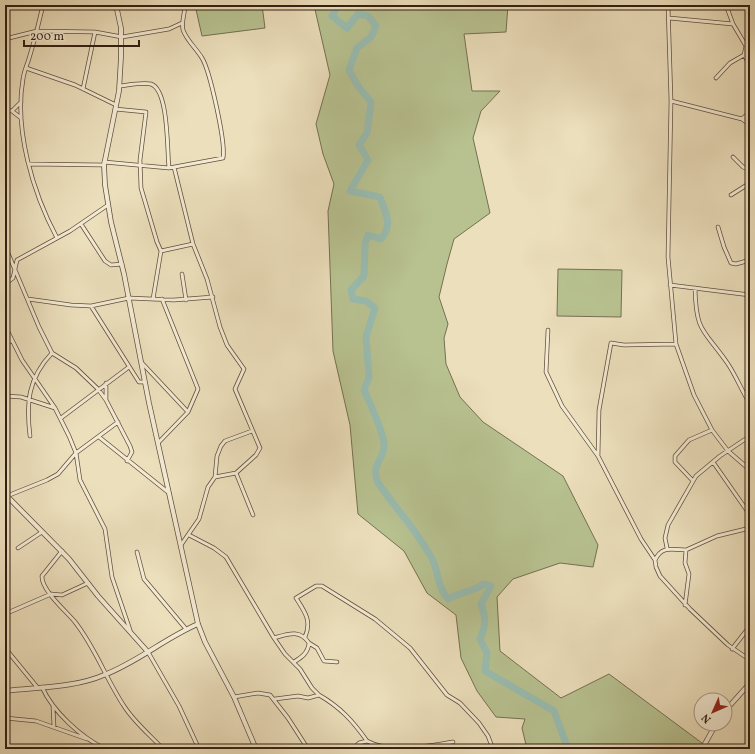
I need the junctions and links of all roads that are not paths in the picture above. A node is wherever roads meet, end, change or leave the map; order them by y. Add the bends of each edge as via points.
1 (43, 5) edge
2 (116, 5) edge
3 (184, 5) edge
4 (668, 5) edge
5 (726, 5) edge
6 (669, 18) junction
7 (182, 23) junction
8 (732, 24) junction
9 (37, 31) junction
10 (95, 32) junction
11 (122, 37) junction
12 (5, 39) edge
13 (748, 47) edge
14 (744, 55) junction
15 (750, 65) edge
16 (26, 68) junction
17 (716, 78) dead end
18 (119, 86) junction
19 (83, 89) junction
20 (671, 101) junction
21 (21, 102) junction
22 (116, 107) junction
23 (5, 110) edge
24 (12, 111) junction
25 (750, 112) edge
26 (21, 118) junction
27 (742, 119) junction
28 (750, 125) edge
29 (733, 158) dead end
30 (30, 164) junction
31 (104, 164) junction
32 (140, 166) junction
33 (174, 167) junction
34 (169, 168) junction
35 (750, 170) edge
36 (750, 183) edge
37 (731, 195) dead end
38 (108, 205) junction
39 (81, 224) junction
40 (718, 227) dead end
41 (750, 235) edge
42 (57, 238) junction
43 (750, 240) edge
44 (193, 244) junction
45 (5, 246) edge
46 (162, 251) junction
47 (750, 260) edge
48 (122, 264) junction
49 (14, 266) junction
50 (182, 274) dead end
51 (5, 284) edge
52 (670, 285) junction
53 (695, 288) junction
54 (750, 295) edge
55 (213, 297) junction
56 (129, 298) junction
57 (28, 299) junction
58 (153, 299) junction
59 (162, 299) junction
60 (186, 300) junction
61 (90, 306) junction
62 (5, 326) edge
63 (548, 330) dead end
64 (11, 341) junction
65 (5, 343) edge
66 (676, 344) junction
67 (52, 353) junction
68 (142, 363) junction
69 (129, 367) junction
70 (34, 377) junction
71 (145, 382) junction
72 (106, 383) junction
73 (98, 390) junction
74 (5, 396) edge
75 (29, 399) junction
76 (106, 400) junction
77 (749, 400) edge
78 (750, 404) edge
79 (55, 408) junction
80 (188, 412) junction
81 (61, 418) junction
82 (118, 422) junction
83 (712, 430) junction
84 (252, 431) junction
85 (30, 436) dead end
86 (750, 436) edge
87 (99, 437) junction
88 (159, 442) junction
89 (728, 451) junction
90 (76, 453) junction
91 (598, 456) junction
92 (127, 461) junction
93 (713, 462) junction
94 (750, 470) edge
95 (236, 473) junction
96 (214, 477) junction
97 (693, 481) junction
98 (170, 494) junction
99 (6, 495) edge
100 (253, 515) dead end
101 (750, 515) edge
102 (750, 528) edge
103 (42, 532) junction
104 (189, 535) junction
105 (181, 545) junction
106 (18, 548) dead end
107 (666, 548) junction
108 (686, 550) junction
109 (62, 551) junction
110 (137, 552) dead end
111 (655, 560) junction
112 (88, 583) junction
113 (51, 594) junction
114 (685, 605) junction
115 (5, 614) edge
116 (198, 624) junction
117 (750, 626) edge
118 (186, 629) junction
119 (130, 630) junction
120 (274, 638) junction
121 (305, 638) junction
122 (309, 643) junction
123 (5, 648) edge
124 (732, 649) junction
125 (148, 652) junction
126 (750, 660) edge
127 (294, 662) junction
128 (337, 662) dead end
129 (105, 675) junction
130 (750, 683) edge
131 (37, 687) junction
132 (42, 687) junction
133 (5, 691) edge
134 (319, 695) junction
135 (234, 696) junction
136 (275, 699) junction
137 (733, 702) edge
138 (53, 707) junction
139 (5, 718) edge
140 (71, 723) junction
141 (54, 727) junction
142 (712, 732) edge
143 (69, 733) junction
144 (89, 740) junction
145 (367, 741) junction
146 (453, 742) dead end
147 (422, 748) edge
148 (105, 749) edge
149 (163, 749) edge
150 (199, 749) edge
151 (256, 749) edge
152 (308, 749) edge
153 (354, 749) edge
154 (493, 749) edge
155 (702, 749) edge

1 - 9 street
2 - 11 street
3 - 7 street
4 - 6 street
5 - 8 street
6 - 8 street
6 - 20 street
7 - 11 street via 168,29
7 - 33 street via 188,39 206,68 219,118 224,156 220,159
8 - 13 street
9 - 10 street
9 - 12 street
9 - 16 street
10 - 11 street
10 - 19 street
11 - 18 street
13 - 14 street
14 - 15 street
14 - 17 street via 730,63
16 - 19 street
16 - 21 street
18 - 22 street
18 - 34 street via 152,84 157,89 165,113
19 - 22 street
20 - 27 street
20 - 52 street via 668,257
21 - 24 street
21 - 26 street
22 - 31 street
22 - 32 street via 146,112
23 - 24 street
24 - 26 street
25 - 27 street
26 - 30 street via 23,141
27 - 28 street
29 - 35 street
30 - 31 street
30 - 42 street via 42,208
31 - 32 street
31 - 38 street
32 - 34 street
32 - 46 street via 141,188
33 - 34 street
33 - 44 street
36 - 37 street
38 - 39 street
38 - 48 street
39 - 42 street
39 - 48 street via 105,261 111,265
40 - 47 street via 731,263
41 - 43 street
42 - 49 street via 17,260
44 - 46 street
44 - 55 street
45 - 49 street
46 - 58 street
48 - 56 street
49 - 51 street via 13,278
49 - 57 street
50 - 60 street
52 - 53 street
52 - 66 street
53 - 54 street
53 - 77 street via 695,310 699,326 728,364
55 - 60 street
55 - 84 street via 227,345 243,367 244,371 235,389
56 - 58 street
56 - 61 street
56 - 68 street
57 - 61 street
57 - 67 street via 38,327
58 - 59 street
59 - 60 street
59 - 80 street via 198,386
61 - 69 street
62 - 64 street
63 - 91 street via 546,372 562,406
64 - 65 street
64 - 70 street
66 - 83 street via 694,395
66 - 91 street via 611,343 599,410
67 - 70 street
67 - 73 street via 76,368
68 - 71 street
68 - 80 street
69 - 71 street via 139,382
69 - 72 street
70 - 75 street
70 - 79 street
71 - 88 street
72 - 73 street
72 - 76 street
73 - 76 street
73 - 81 street
74 - 75 street
75 - 79 street
75 - 85 street
76 - 82 street
77 - 78 street
79 - 81 street
80 - 88 street
81 - 90 street
82 - 87 street
82 - 92 street via 130,446 131,454
83 - 89 street
83 - 97 street via 689,440 675,456 675,462
84 - 95 street via 260,450
84 - 96 street via 223,443 217,456
86 - 89 street
87 - 90 street
87 - 92 street
88 - 98 street
89 - 93 street
89 - 94 street
90 - 99 street via 58,474
90 - 119 street via 80,480 105,529 114,585
91 - 111 street via 641,539
92 - 98 street
93 - 97 street via 698,473
93 - 101 street
95 - 96 street
95 - 100 street
96 - 104 street via 208,487 199,519
97 - 107 street via 668,525
98 - 105 street
99 - 103 street
102 - 108 street via 718,536
103 - 106 street
103 - 109 street
104 - 105 street
104 - 120 street via 226,557
105 - 116 street
107 - 108 street
107 - 111 street
108 - 114 street via 685,563 689,574
109 - 112 street
109 - 113 street via 42,576 42,582
110 - 118 street via 144,579
111 - 114 street via 660,576
112 - 113 street via 62,595
112 - 119 street
113 - 115 street
113 - 129 street via 79,627
114 - 124 street
116 - 118 street
116 - 135 street
117 - 124 street
118 - 125 street
119 - 125 street
120 - 121 street via 297,633
120 - 127 street
121 - 122 street
121 - 154 street via 308,619 296,598 316,586 322,586 375,619 410,648 447,695 464,706 484,728
122 - 127 street via 304,655
122 - 128 street via 317,648 324,661
123 - 131 street
124 - 126 street
125 - 129 street
125 - 150 street via 176,700
127 - 134 street
129 - 132 street via 85,681
129 - 149 street via 127,711
130 - 137 street
131 - 132 street
131 - 133 street
132 - 138 street
134 - 136 street
134 - 145 street via 347,715
135 - 136 street via 266,693
135 - 151 street
136 - 152 street
138 - 140 street
138 - 141 street
139 - 141 street via 36,721
140 - 143 street
140 - 144 street
141 - 143 street
142 - 155 street
143 - 144 street
144 - 148 street
145 - 147 street via 382,748
145 - 153 street via 359,743
146 - 147 street

